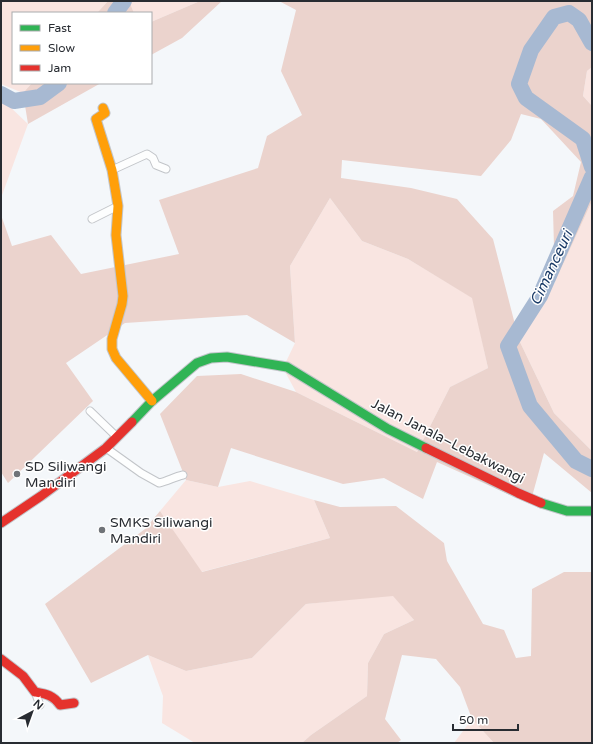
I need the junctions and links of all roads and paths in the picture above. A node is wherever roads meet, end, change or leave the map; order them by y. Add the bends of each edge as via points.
1 (103, 108) dead end
2 (166, 169) dead end
3 (112, 170) junction
4 (118, 206) junction
5 (92, 219) dead end
6 (152, 401) junction
7 (90, 411) dead end
8 (116, 437) junction
9 (106, 448) junction
10 (183, 475) dead end
11 (592, 511) edge
12 (1, 523) edge
13 (1, 659) edge
14 (35, 692) junction
15 (74, 703) dead end
16 (40, 705) dead end

1 - 3 main road via 105,113 96,119
2 - 3 street via 156,165 153,158 147,154
3 - 4 main road
4 - 5 street
4 - 6 main road via 116,234 123,296 112,339 112,349 116,358
6 - 8 main road, Jalan Janala–Lebakwangi
6 - 11 main road, Jalan Janala–Lebakwangi via 197,363 211,358 227,357 287,367 388,429 518,493 567,511
7 - 8 street
8 - 9 main road, Jalan Janala–Lebakwangi
9 - 10 street via 159,483
9 - 12 main road, Jalan Janala–Lebakwangi
13 - 14 main road via 23,676
14 - 15 main road via 55,697 60,705
14 - 16 street

